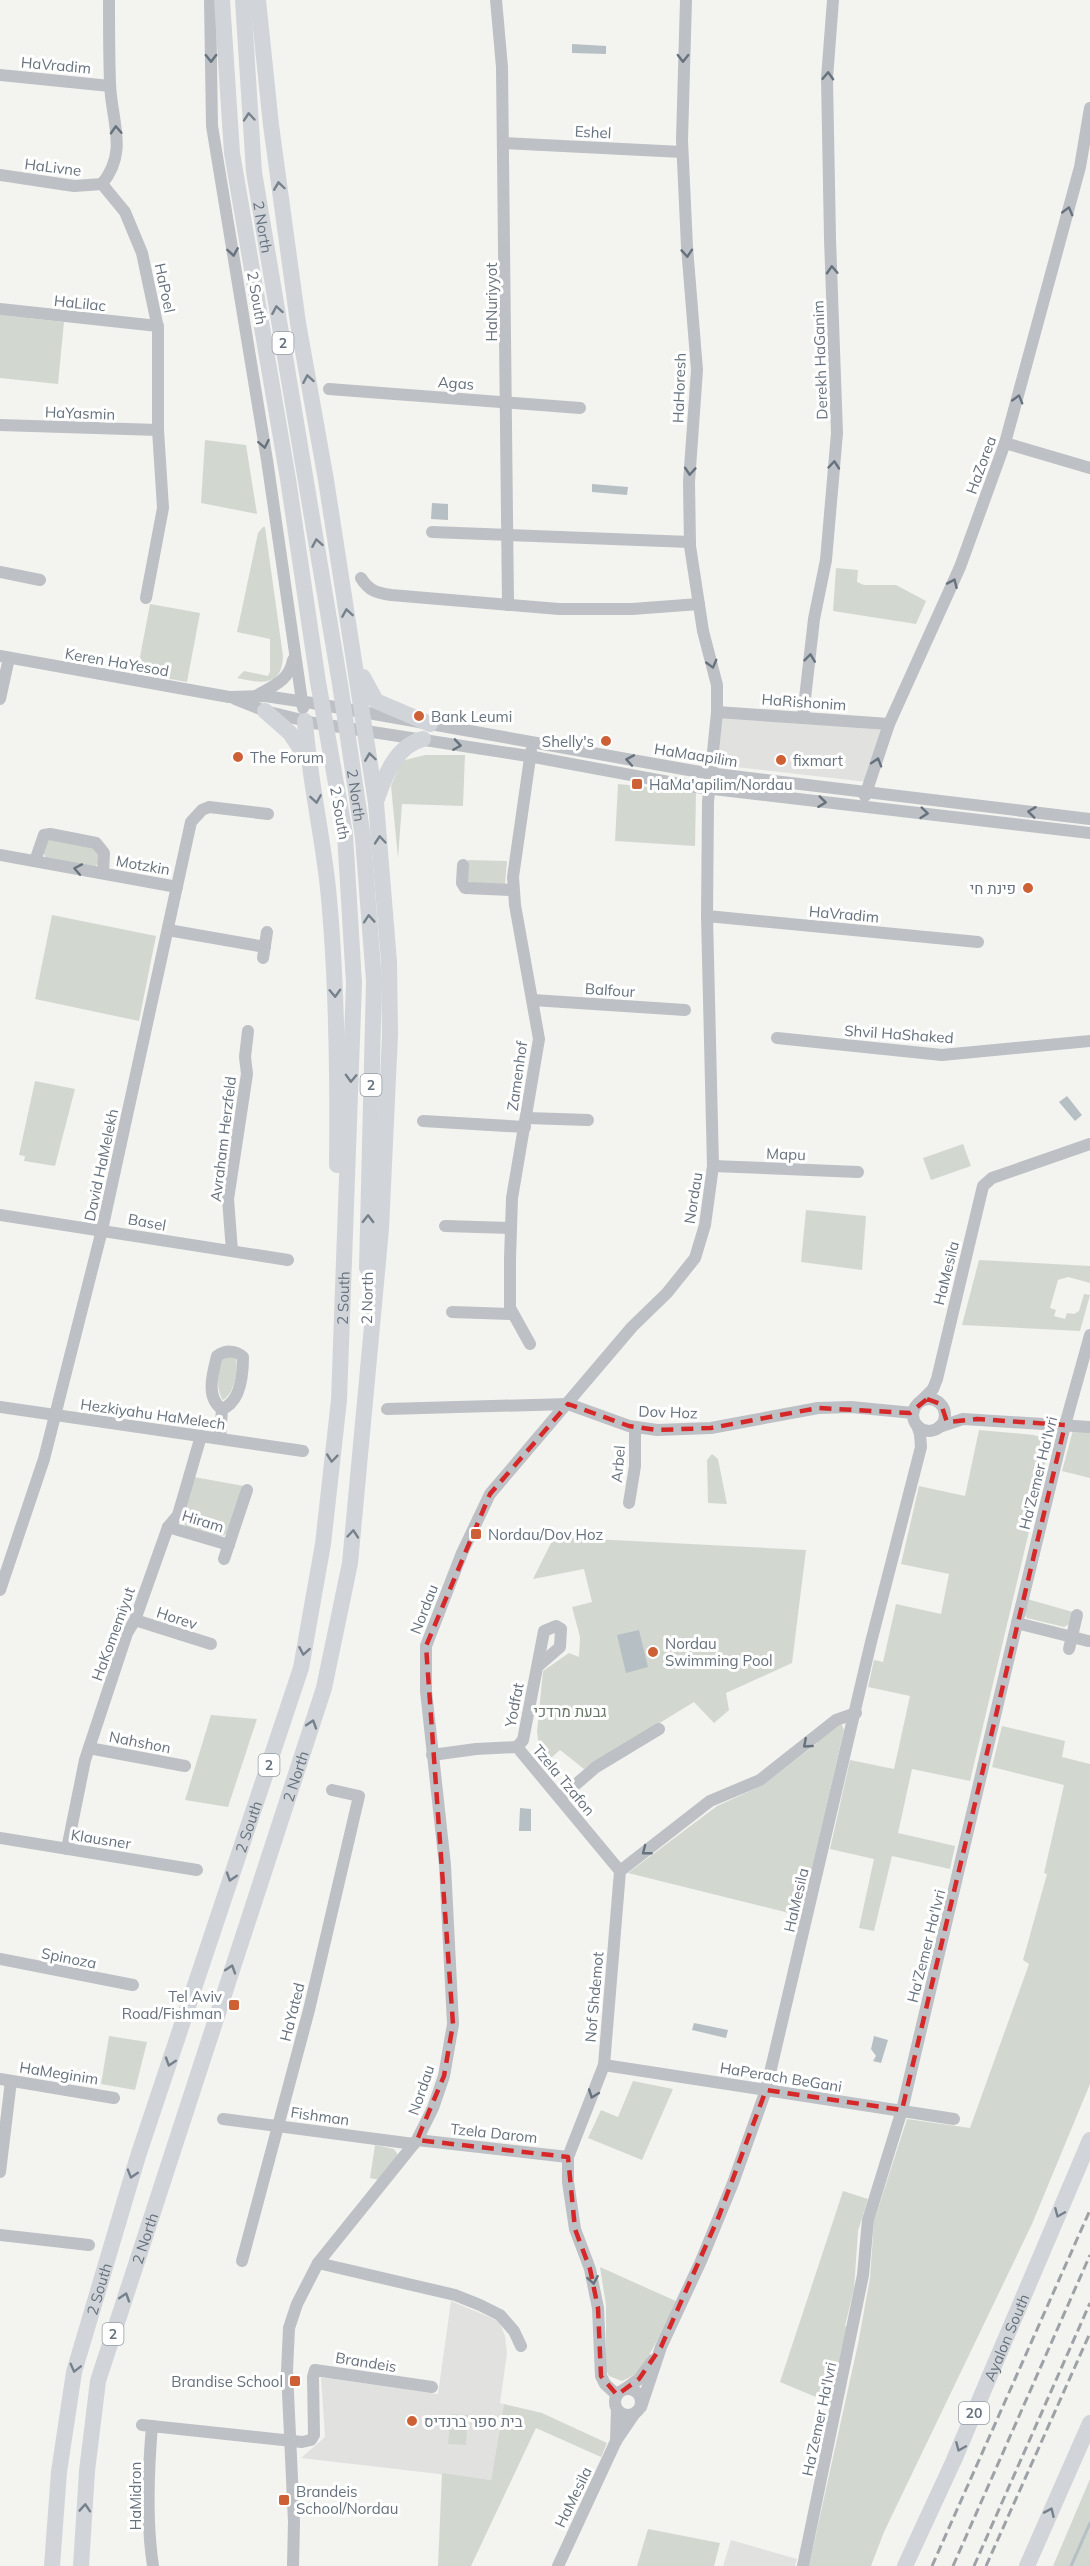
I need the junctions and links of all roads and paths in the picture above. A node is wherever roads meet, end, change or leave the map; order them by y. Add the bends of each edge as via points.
1 (109, 0) edge
2 (210, 0) edge
3 (222, 0) edge
4 (243, 0) edge
5 (258, 0) edge
6 (496, 0) edge
7 (686, 0) edge
8 (833, 0) edge
9 (0, 75) edge
10 (110, 86) junction
11 (1090, 108) edge
12 (503, 143) junction
13 (682, 152) junction
14 (0, 175) edge
15 (102, 184) junction
16 (0, 309) edge
17 (158, 326) junction
18 (330, 388) dead end
19 (506, 402) junction
20 (580, 408) dead end
21 (0, 425) edge
22 (158, 430) junction
23 (1005, 443) junction
24 (1090, 468) edge
25 (432, 532) dead end
26 (507, 535) junction
27 (690, 542) junction
28 (0, 572) edge
29 (361, 578) dead end
30 (40, 580) dead end
31 (146, 598) dead end
32 (699, 604) junction
33 (508, 605) junction
34 (294, 653) junction
35 (354, 656) junction
36 (4, 657) edge
37 (229, 696) junction
38 (255, 696) junction
39 (0, 699) edge
40 (307, 702) junction
41 (265, 711) junction
42 (359, 711) junction
43 (717, 712) junction
44 (802, 716) junction
45 (309, 722) junction
46 (430, 724) junction
47 (889, 724) junction
48 (362, 731) junction
49 (423, 739) junction
50 (542, 744) junction
51 (528, 756) junction
52 (311, 765) junction
53 (712, 774) junction
54 (710, 789) junction
55 (867, 792) junction
56 (376, 803) junction
57 (845, 805) junction
58 (268, 814) dead end
59 (1090, 819) edge
60 (1090, 833) edge
61 (0, 855) edge
62 (35, 861) junction
63 (463, 865) dead end
64 (103, 873) junction
65 (177, 887) junction
66 (513, 891) junction
67 (707, 916) junction
68 (168, 930) junction
69 (267, 932) dead end
70 (978, 942) dead end
71 (533, 1000) junction
72 (685, 1010) dead end
73 (248, 1031) dead end
74 (777, 1038) dead end
75 (1090, 1041) edge
76 (588, 1120) dead end
77 (423, 1121) dead end
78 (526, 1122) junction
79 (1090, 1144) edge
80 (713, 1166) junction
81 (858, 1172) dead end
82 (0, 1215) edge
83 (445, 1226) dead end
84 (511, 1228) junction
85 (102, 1230) junction
86 (232, 1251) junction
87 (288, 1260) dead end
88 (452, 1312) dead end
89 (511, 1314) junction
90 (1090, 1335) edge
91 (530, 1344) dead end
92 (937, 1379) junction
93 (339, 1400) junction
94 (922, 1400) junction
95 (365, 1404) junction
96 (568, 1404) junction
97 (941, 1405) junction
98 (0, 1407) edge
99 (222, 1409) dead end
100 (387, 1409) dead end
101 (56, 1415) junction
102 (915, 1419) junction
103 (977, 1419) junction
104 (1065, 1425) junction
105 (635, 1427) junction
106 (1090, 1427) edge
107 (937, 1428) junction
108 (201, 1436) junction
109 (220, 1438) junction
110 (921, 1447) junction
111 (303, 1451) dead end
112 (247, 1491) dead end
113 (628, 1503) dead end
114 (168, 1527) junction
115 (229, 1545) junction
116 (224, 1559) dead end
117 (0, 1590) edge
118 (1077, 1615) dead end
119 (135, 1620) junction
120 (1017, 1623) junction
121 (1088, 1641) dead end
122 (1070, 1643) junction
123 (211, 1644) dead end
124 (537, 1667) dead end
125 (856, 1713) junction
126 (659, 1729) dead end
127 (517, 1747) junction
128 (89, 1748) junction
129 (432, 1755) junction
130 (185, 1766) dead end
131 (333, 1790) dead end
132 (560, 1798) junction
133 (0, 1838) edge
134 (67, 1849) junction
135 (197, 1870) dead end
136 (620, 1871) junction
137 (0, 1959) edge
138 (133, 1985) dead end
139 (604, 2064) junction
140 (5, 2080) edge
141 (766, 2090) junction
142 (114, 2098) dead end
143 (902, 2110) junction
144 (223, 2119) dead end
145 (954, 2120) dead end
146 (278, 2126) junction
147 (1090, 2140) edge
148 (415, 2142) junction
149 (568, 2157) junction
150 (0, 2172) edge
151 (0, 2235) edge
152 (89, 2245) dead end
153 (243, 2261) dead end
154 (318, 2263) junction
155 (521, 2346) dead end
156 (661, 2347) junction
157 (432, 2387) dead end
158 (621, 2392) junction
159 (617, 2409) junction
160 (638, 2410) junction
161 (1090, 2423) edge
162 (290, 2441) junction
163 (616, 2441) junction
164 (52, 2566) edge
165 (81, 2566) edge
166 (153, 2566) edge
167 (293, 2566) edge
168 (558, 2566) edge
169 (803, 2566) edge
170 (905, 2566) edge
171 (1027, 2566) edge

1 - 10 street
2 -> 34 street via 212,126
3 -> 93 highway, 2 South / 2 via 232,153 345,834 354,983
95 -> 4 highway, 2 North / 2 via 374,981 363,838 254,172
35 -> 5 highway via 298,323
6 - 12 street, HaNuriyyot
7 -> 13 street, HaHoresh
44 -> 8 street, Derekh HaGanim via 826,560 837,433 827,78
9 - 10 street, HaVradim
15 -> 10 street via 113,171 117,153
23 -> 11 street, HaZorea via 1080,167
12 - 13 street, Eshel
12 - 19 street, HaNuriyyot
13 -> 27 street, HaHoresh via 697,370 689,482
14 - 15 street, HaLivne via 74,186
15 - 17 street, HaPoel via 125,212 142,253
16 - 17 street, HaLilac
17 - 22 street, HaPoel
18 - 19 street, Agas
19 - 20 street, Agas
19 - 26 street, HaNuriyyot
21 - 22 street, HaYasmin
22 - 31 street, HaPoel via 163,508
23 - 24 street
47 -> 23 street, HaZorea via 960,567
25 - 26 street
26 - 27 street
26 - 33 street, HaNuriyyot
27 - 32 street, HaHoresh
28 - 30 street
29 - 33 street via 367,587 391,596
32 - 33 street via 601,609
32 -> 43 street, HaHoresh via 717,685
34 - 38 street via 288,675
34 - 40 street
35 - 42 highway
35 - 46 highway via 376,701
36 - 37 street, Keren HaYesod
36 - 39 street
37 - 38 street, Keren HaYesod
37 - 41 street, Keren HaYesod
38 - 40 street, Keren HaYesod
40 - 42 street, HaMaapilim
40 - 45 street
41 - 45 street, Keren HaYesod
41 - 52 highway via 290,733
42 - 46 street, HaMaapilim
42 - 48 highway
43 - 44 street, HaRishonim
43 - 53 street, HaHoresh
44 - 47 street, HaRishonim
45 - 48 street, HaMaapilim
45 - 52 highway
46 - 50 street, HaMaapilim
55 -> 47 street, HaZorea
48 - 49 street, HaMaapilim
56 -> 48 highway
49 -> 51 street, HaMaapilim
49 - 56 highway via 407,746 394,761
50 - 51 street
53 -> 50 street, HaMaapilim
51 - 54 street, HaMaapilim
51 - 66 street, Zamenhof
52 -> 93 highway via 333,958 338,1101
53 - 54 street, Nordau
53 - 55 street, HaMaapilim
54 -> 57 street, HaMaapilim
54 - 67 street, Nordau
55 - 57 street via 857,802
59 -> 55 street, HaMaapilim
95 -> 56 highway via 381,1229 390,1035 388,950
57 -> 60 street, HaMaapilim
58 - 65 street, David HaMelekh via 209,807 202,810 191,822
61 - 62 street, Motzkin
64 -> 62 street, Motzkin
62 - 64 street, Motzkin via 44,835 50,834 96,843 104,853
63 - 66 street via 465,888
64 - 65 street, Motzkin
65 - 68 street, David HaMelekh
66 - 71 street, Zamenhof
67 - 70 street, HaVradim
67 - 80 street, Nordau
68 - 69 street via 264,953
68 - 85 street, David HaMelekh
71 - 72 street, Balfour
71 - 78 street, Zamenhof via 538,1046
73 - 86 street, Avraham Herzfeld via 247,1074 228,1199
74 - 75 street, Shvil HaShaked via 942,1055
76 - 78 street
77 - 78 street
78 - 84 street, Zamenhof via 512,1198
79 - 92 street, HaMesila via 992,1178 983,1186
80 - 81 street, Mapu
80 - 96 street, Nordau via 705,1225 695,1258
82 - 85 street, Basel
83 - 84 street
84 - 89 street, Zamenhof
85 - 86 street, Basel
85 - 101 street, David HaMelekh
86 - 87 street, Basel
88 - 89 street
89 - 91 street
90 - 104 street, Ha'Zemer Ha'Ivri
92 - 94 street, HaMesila
92 - 97 street, HaMesila
93 -> 164 highway, 2 South / 2 via 323,1544 301,1668 138,2156 74,2372 59,2472
94 - 97 street via 932,1399
94 - 102 street via 915,1407
165 -> 95 highway, 2 North / 2 via 98,2381 324,1688 350,1563
96 - 100 street, Dov Hoz
96 - 105 street, Dov Hoz
96 - 129 street, Nordau via 490,1494 434,1623 424,1666
97 - 103 street
97 - 107 street via 945,1418
98 - 101 street, Hezkiyahu HaMelech
99 - 109 street
101 - 108 street, Hezkiyahu HaMelech
101 - 117 street, David HaMelekh
102 - 105 street, Dov Hoz via 844,1407 818,1408 711,1428
102 - 107 street via 925,1430
102 - 110 street, HaMesila
103 - 104 street
103 - 107 street via 963,1419
104 - 106 street
104 - 120 street, Ha'Zemer Ha'Ivri
105 - 113 street, Arbel via 635,1466
107 - 110 street, HaMesila
108 - 109 street, Hezkiyahu HaMelech
108 - 114 street, HaKomemiyut via 178,1515
109 - 111 street, Hezkiyahu HaMelech
110 - 125 street, HaMesila
112 - 115 street, Hiram
114 - 115 street, Hiram
114 - 119 street, HaKomemiyut
115 - 116 street, Hiram
118 - 122 street
119 - 123 street, Horev
119 - 128 street, HaKomemiyut via 127,1633
120 - 122 street
120 - 143 street, Ha'Zemer Ha'Ivri
121 - 122 street
124 - 127 street, Yodfat via 523,1740
125 -> 136 street via 836,1720 760,1780 710,1801
125 - 141 street, HaMesila
126 - 132 street via 596,1767
127 - 129 street, Tzela Tzafon
127 - 132 street, Tzela Tzafon
128 - 130 street, Nahshon
128 - 134 street, HaKomemiyut
129 - 148 street, Nordau via 445,1865 453,2024 444,2076 433,2109
131 - 146 street, HaYated via 359,1796
132 - 136 street, Tzela Tzafon
133 - 134 street, Klausner
134 - 135 street, Klausner
136 - 139 street, Nof Shdemot
137 - 138 street, Spinoza
139 - 141 street, HaPerach BeGani
139 -> 149 street, Nof Shdemot
140 - 142 street, HaMeginim
140 - 150 street
141 - 143 street, HaPerach BeGani
141 - 156 street, HaMesila via 710,2239
143 - 145 street, HaPerach BeGani
143 - 169 street, Ha'Zemer Ha'Ivri via 865,2233 863,2275
144 - 146 street, Fishman
146 - 148 street, Fishman
146 - 153 street, HaYated
147 -> 170 highway, Ayalon South / 20
148 - 149 street, Tzela Darom
148 - 154 street, Nordau
149 -> 158 street, Nof Shdemot via 575,2229 591,2269 598,2308 602,2376 605,2384
151 - 152 street
154 - 155 street via 455,2295 480,2305 500,2315
154 - 162 street, Nordau via 289,2328
156 - 158 street, HaMesila via 639,2379
156 - 160 street, HaMesila
157 - 162 street, Brandeis via 315,2370 314,2435 310,2440
158 - 159 street via 615,2401
158 - 160 street via 633,2390 640,2395
159 - 160 street via 627,2415
159 - 163 street, HaMesila
160 - 163 street, HaMesila
171 -> 161 highway
162 - 166 street, HaMidron via 147,2426
162 - 167 street, Nordau
163 - 168 street, HaMesila

